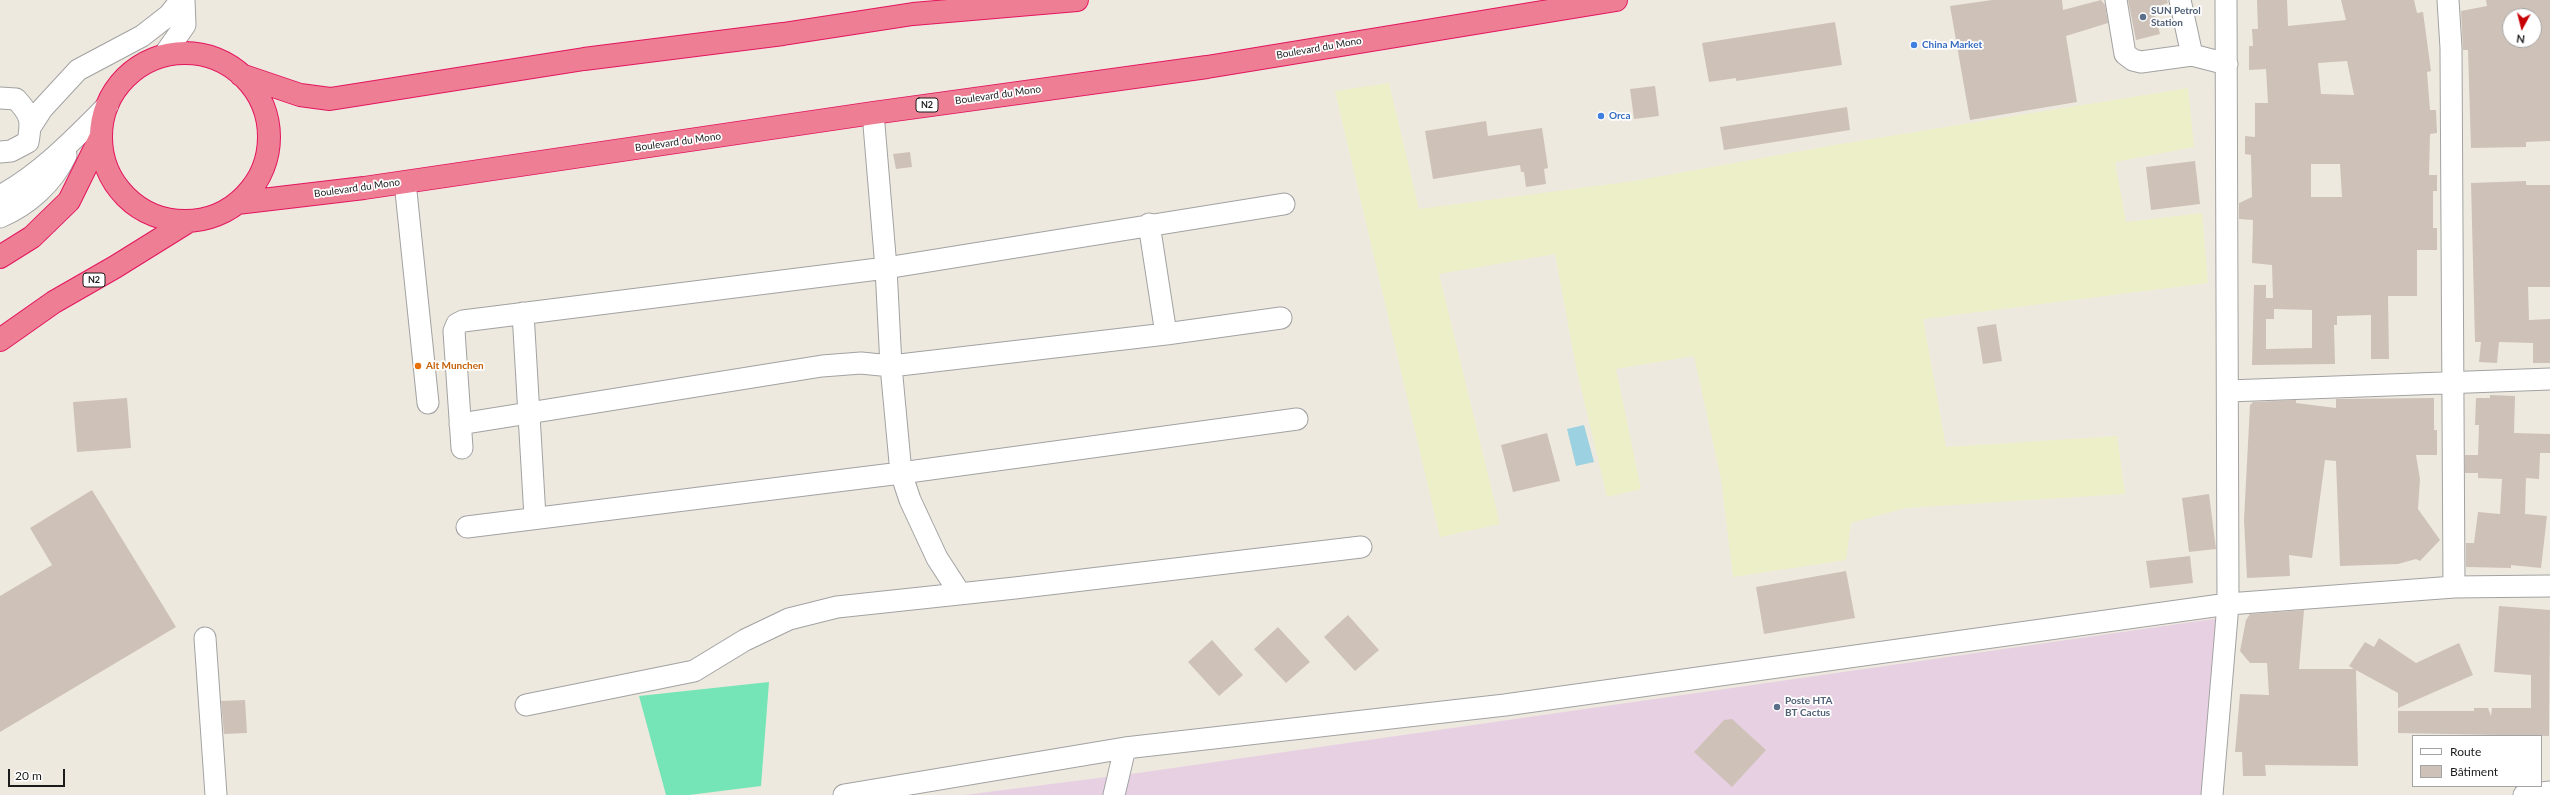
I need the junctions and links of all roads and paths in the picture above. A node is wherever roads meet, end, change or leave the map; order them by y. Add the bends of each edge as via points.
1 (182, 0) edge
2 (1077, 0) edge
3 (1616, 0) edge
4 (2116, 0) edge
5 (2180, 0) edge
6 (2226, 0) edge
7 (2448, 0) edge
8 (164, 55) junction
9 (2192, 55) junction
10 (2227, 64) junction
11 (241, 75) junction
12 (0, 98) edge
13 (108, 104) junction
14 (873, 113) junction
15 (31, 126) junction
16 (101, 136) junction
17 (72, 142) junction
18 (0, 152) edge
19 (405, 182) junction
20 (0, 196) edge
21 (237, 203) junction
22 (1284, 204) dead end
23 (0, 217) edge
24 (189, 221) junction
25 (1149, 224) junction
26 (0, 257) edge
27 (886, 268) junction
28 (523, 313) junction
29 (1281, 318) dead end
30 (1166, 334) junction
31 (0, 340) edge
32 (891, 366) junction
33 (2550, 380) edge
34 (2453, 382) junction
35 (2228, 391) junction
36 (428, 403) dead end
37 (529, 412) junction
38 (1297, 419) dead end
39 (460, 424) junction
40 (462, 448) dead end
41 (901, 473) junction
42 (535, 517) junction
43 (467, 527) dead end
44 (1361, 547) dead end
45 (2550, 586) edge
46 (2454, 587) junction
47 (959, 592) junction
48 (2228, 604) junction
49 (205, 638) dead end
50 (526, 705) dead end
51 (1125, 748) junction
52 (2550, 792) edge
53 (216, 795) edge
54 (844, 795) edge
55 (1114, 795) edge
56 (2212, 795) edge
57 (2524, 795) edge

1 - 8 street via 185,25
1 - 15 street via 169,15 142,36 78,70 42,109
2 - 11 highway, N2 via 913,14 783,34 584,59 330,100 280,89
3 - 14 highway, Boulevard du Mono / N2 via 1207,67
4 - 9 street via 2125,54 2133,60 2141,62
5 - 9 street
6 - 10 street
7 - 34 street via 2451,48
8 - 11 highway, N2 via 206,55 226,62
8 - 13 highway, N2 via 129,74
9 - 10 street
10 - 35 street
11 - 21 highway, N2 via 262,105 269,140 267,154 256,181
12 - 15 street via 16,99 29,113
13 - 16 highway, N2
13 - 17 street
14 - 19 highway, Boulevard du Mono / N2
14 - 27 street
15 - 18 street via 28,142 11,151
16 - 24 highway, N2 via 104,156 111,175 127,197 149,212 175,220
16 - 26 highway, N2 via 69,201 32,237
17 - 20 street via 19,186
17 - 23 street via 62,164 48,182 20,208
19 - 21 highway, Boulevard du Mono / N2
19 - 36 street
21 - 24 highway, N2 via 215,216
22 - 25 street
24 - 31 highway, N2 via 115,268 54,302
25 - 27 street
25 - 30 street
27 - 28 street
27 - 32 street
28 - 37 street
28 - 39 street via 457,324 454,331
29 - 30 street
30 - 32 street
32 - 37 street via 822,366
32 - 41 street
33 - 34 street
34 - 35 street
34 - 46 street
35 - 48 street
37 - 39 street
37 - 42 street
38 - 41 street
39 - 40 street
41 - 42 street
41 - 47 street via 910,500 937,558
42 - 43 street
44 - 47 street via 1015,588
45 - 46 street
46 - 48 street
47 - 50 street via 837,606 789,619 745,640 694,671
48 - 51 street via 1505,705
48 - 56 street
49 - 53 street
51 - 54 street
51 - 55 street
52 - 57 street

